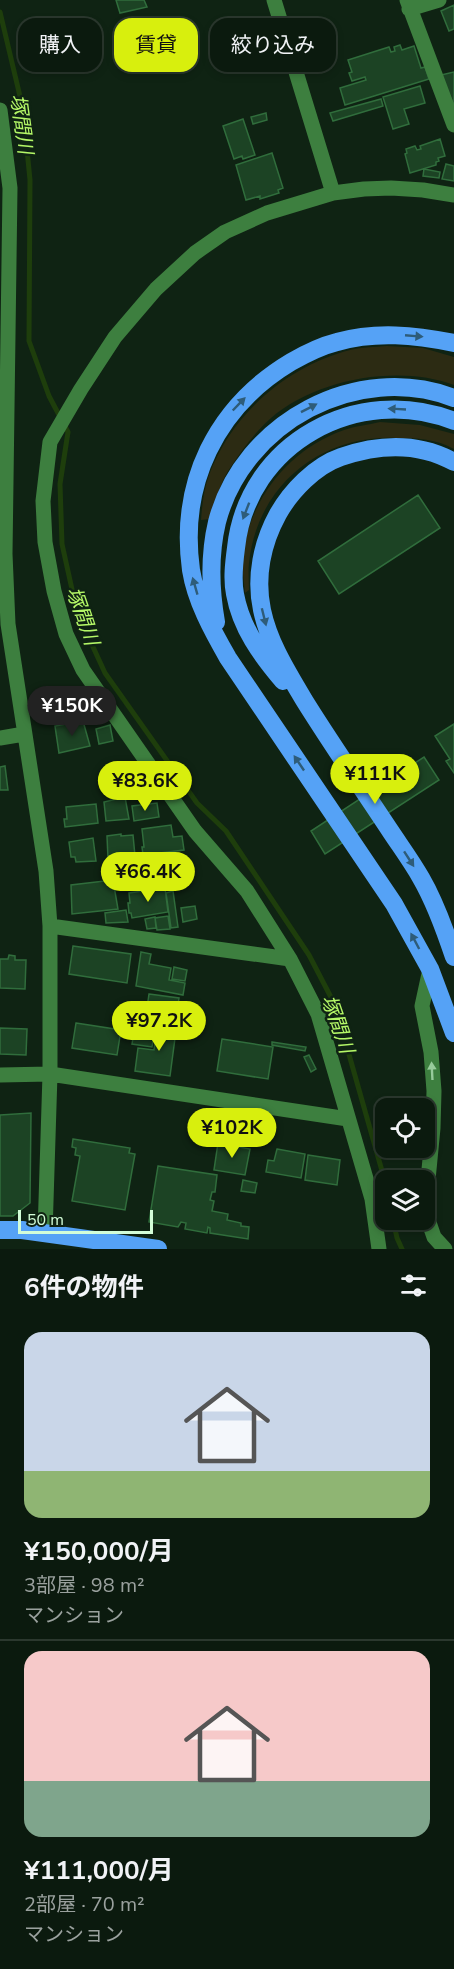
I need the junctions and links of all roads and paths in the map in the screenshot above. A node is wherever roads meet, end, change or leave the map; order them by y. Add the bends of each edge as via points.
1 (274, 0) edge
2 (439, 0) edge
3 (408, 5) edge
4 (0, 110) edge
5 (454, 125) edge
6 (5, 188) edge
7 (333, 193) junction
8 (454, 195) edge
9 (454, 343) edge
10 (454, 398) edge
11 (454, 421) edge
12 (4, 432) edge
13 (454, 462) edge
14 (228, 658) junction
15 (315, 718) junction
16 (24, 734) junction
17 (0, 738) edge
18 (50, 926) junction
19 (453, 952) edge
20 (290, 960) junction
21 (430, 969) junction
22 (454, 1033) edge
23 (50, 1074) junction
24 (0, 1075) edge
25 (348, 1119) junction
26 (0, 1230) edge
27 (45, 1233) junction
28 (158, 1249) edge
29 (379, 1249) edge
30 (445, 1249) edge

1 - 7 street
2 - 3 street
3 - 5 street
4 - 6 street
6 - 12 street
7 - 8 street via 391,188
7 - 20 street via 267,213 225,232 156,289 115,337 50,442 44,511 52,581 66,634 82,669 195,831 247,891
14 -> 9 highway via 200,603 188,545 193,492 201,465 232,412 276,371 336,342 398,335
14 -> 10 highway via 213,604 212,551 227,495 258,447 302,411 354,390 383,386 413,388
11 -> 15 highway via 417,410 387,409 333,420 283,452 261,478 247,506 237,533 234,564 234,592 241,616 265,659
12 - 16 street via 8,624
13 -> 15 highway via 414,448 387,446 337,458 297,487 268,531 261,558 262,610 277,653
21 -> 14 highway via 394,904
15 -> 19 highway via 421,878
16 - 17 street
16 - 18 street via 46,871
18 - 20 street
18 - 23 street
20 - 25 street via 318,1014
21 - 22 highway
30 -> 21 street via 434,1237 425,1211 434,1091 422,1006
23 - 24 street
23 - 25 street
23 - 27 street
25 - 29 street via 372,1199
26 - 27 highway
27 - 28 highway

